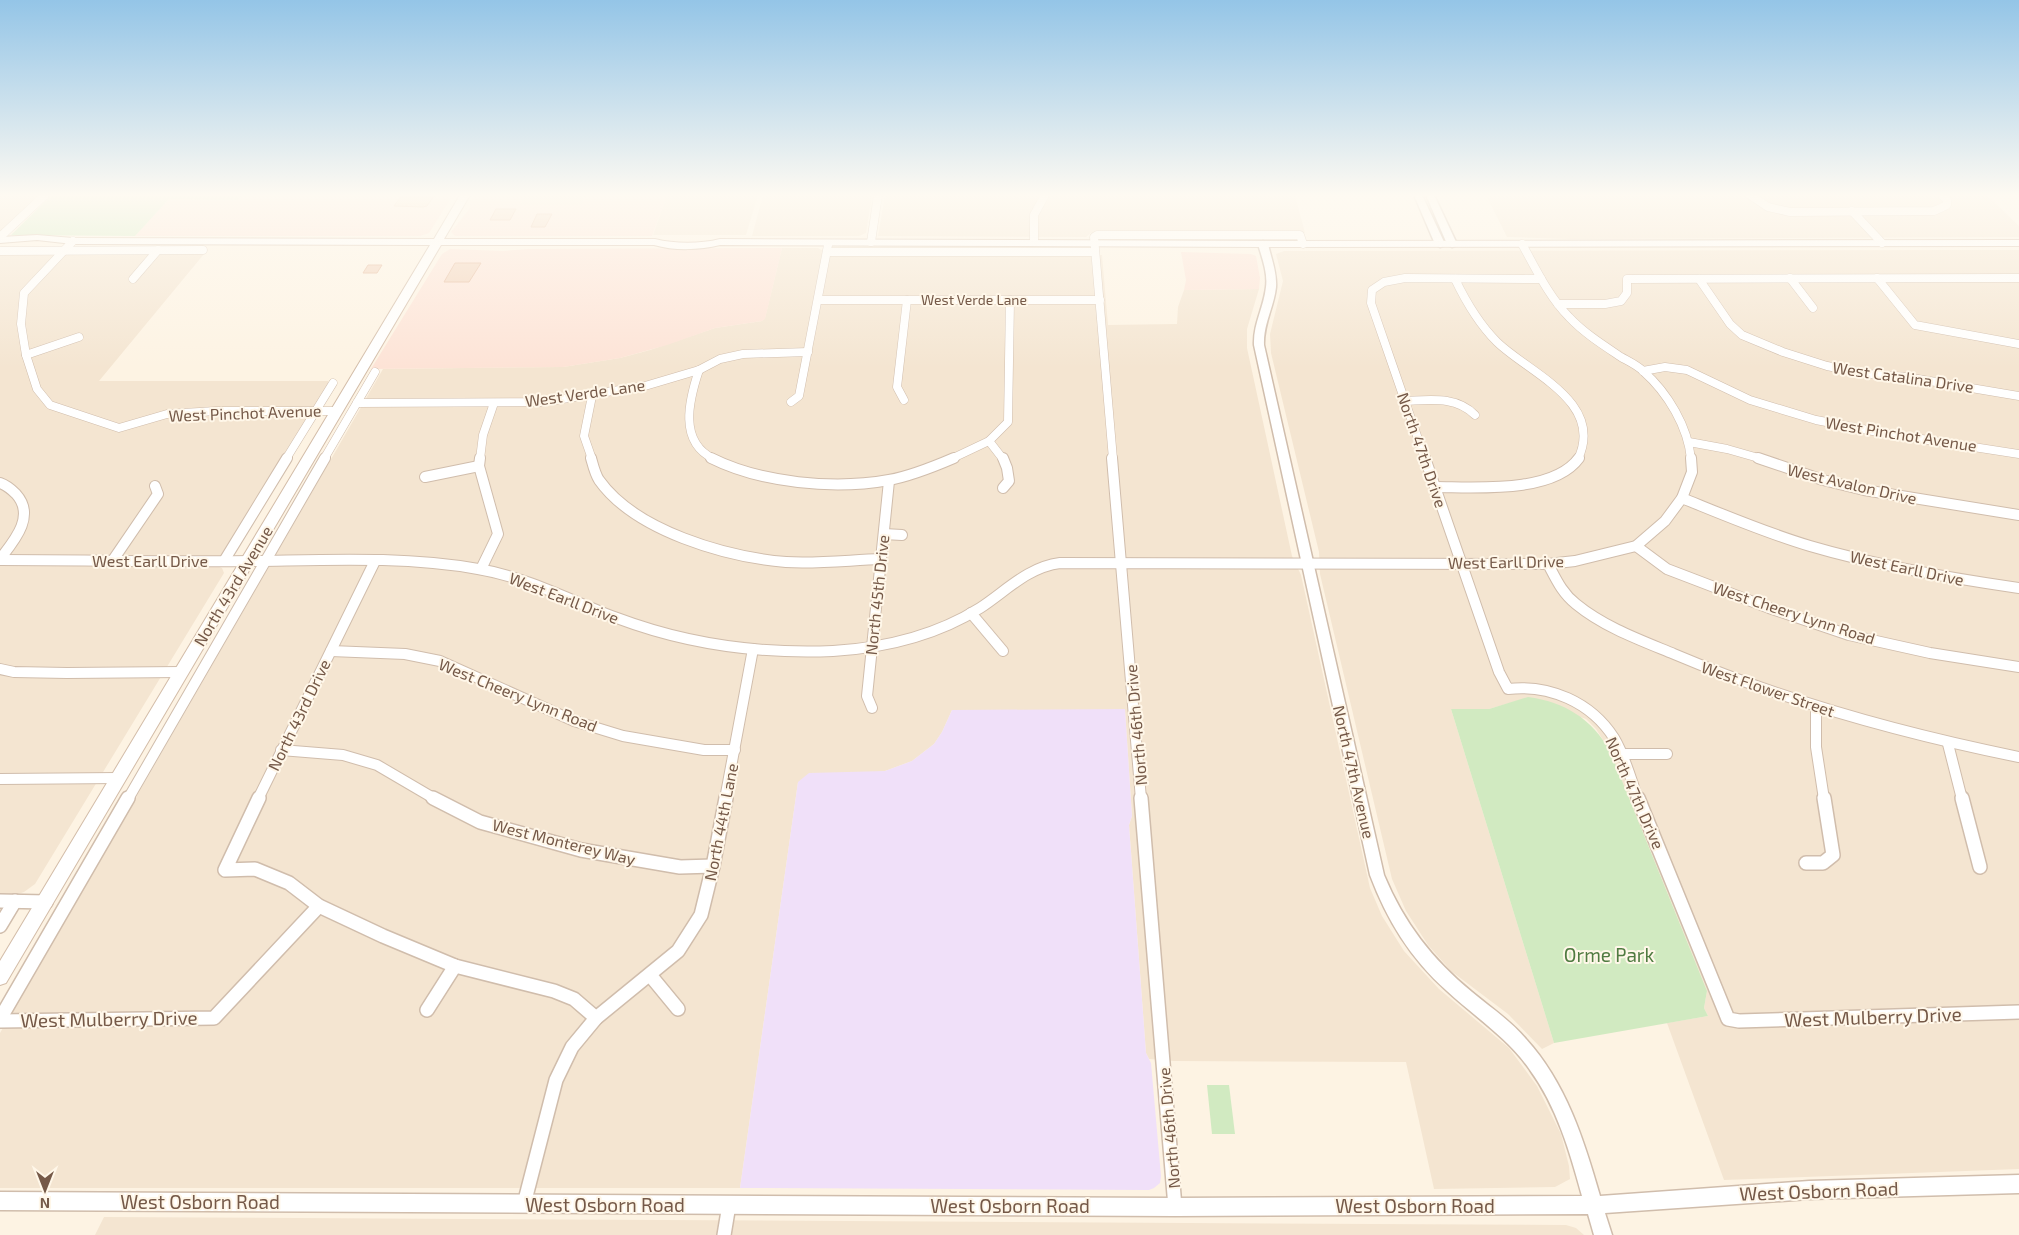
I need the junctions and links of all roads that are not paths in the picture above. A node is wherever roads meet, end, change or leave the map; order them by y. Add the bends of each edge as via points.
1 (62, 253) edge
2 (156, 253) edge
3 (431, 253) edge
4 (827, 253) edge
5 (1095, 253) edge
6 (1264, 253) edge
7 (1527, 253) edge
8 (1699, 278) junction
9 (1790, 278) junction
10 (1877, 278) junction
11 (2019, 278) edge
12 (133, 279) dead end
13 (1455, 279) junction
14 (1541, 279) junction
15 (819, 300) junction
16 (907, 300) junction
17 (1010, 300) junction
18 (1100, 300) junction
19 (1558, 304) junction
20 (1814, 308) dead end
21 (79, 337) dead end
22 (2019, 344) edge
23 (808, 352) junction
24 (26, 355) junction
25 (699, 370) junction
26 (1643, 371) junction
27 (375, 372) dead end
28 (334, 383) dead end
29 (592, 396) junction
30 (2019, 396) edge
31 (904, 400) dead end
32 (1406, 401) junction
33 (792, 402) dead end
34 (357, 403) junction
35 (494, 403) junction
36 (317, 410) junction
37 (337, 411) junction
38 (1475, 415) dead end
39 (989, 441) junction
40 (1689, 442) junction
41 (2019, 454) edge
42 (478, 466) junction
43 (425, 477) dead end
44 (889, 481) junction
45 (0, 483) edge
46 (155, 486) dead end
47 (1435, 487) junction
48 (1003, 488) dead end
49 (1682, 498) junction
50 (2019, 515) edge
51 (884, 534) junction
52 (902, 535) dead end
53 (1636, 546) junction
54 (881, 559) junction
55 (0, 560) edge
56 (113, 560) junction
57 (224, 561) junction
58 (247, 561) junction
59 (265, 561) junction
60 (375, 561) junction
61 (1122, 563) junction
62 (1306, 563) junction
63 (1461, 563) junction
64 (1548, 564) junction
65 (481, 569) junction
66 (2019, 588) edge
67 (970, 613) junction
68 (871, 647) junction
69 (753, 649) junction
70 (331, 651) junction
71 (1003, 651) dead end
72 (2019, 667) edge
73 (0, 669) edge
74 (182, 672) junction
75 (1816, 707) junction
76 (872, 708) dead end
77 (1948, 744) junction
78 (281, 750) junction
79 (735, 750) junction
80 (1621, 754) junction
81 (1667, 754) dead end
82 (2019, 757) edge
83 (119, 778) junction
84 (0, 779) edge
85 (1806, 863) dead end
86 (714, 866) junction
87 (1980, 867) dead end
88 (0, 901) edge
89 (15, 901) junction
90 (46, 902) junction
91 (319, 906) junction
92 (0, 926) edge
93 (455, 966) junction
94 (650, 975) junction
95 (0, 977) edge
96 (678, 1009) dead end
97 (427, 1010) dead end
98 (2019, 1012) edge
99 (596, 1018) junction
100 (1728, 1019) joint
101 (0, 1020) edge
102 (2019, 1184) edge
103 (0, 1201) edge
104 (524, 1204) junction
105 (729, 1205) junction
106 (1593, 1205) junction
107 (1176, 1207) junction
108 (724, 1235) edge
109 (1603, 1235) edge

1 - 24 street, West Pinchot Avenue via 24,293 21,324
2 - 12 street
3 - 37 main road, North 43rd Avenue
4 - 15 street
5 - 18 street, North 46th Drive
6 - 62 street, North 47th Avenue via 1271,286 1258,338
7 - 14 street
8 - 9 street
8 - 19 street via 1627,279 1627,293 1621,301
8 - 30 street, West Catalina Drive via 1730,324 1758,343 1827,366
9 - 10 street
9 - 20 street
10 - 11 street
10 - 22 street via 1915,325
13 - 14 street
13 - 32 street, North 47th Drive via 1405,278 1384,282 1372,290 1371,302
13 - 47 street via 1466,303 1484,327 1572,405 1580,419 1584,438 1578,461 1560,474 1529,484
14 - 19 street
15 - 16 street, West Verde Lane
15 - 23 street
16 - 17 street, West Verde Lane
16 - 31 street via 897,388
17 - 18 street, West Verde Lane
17 - 39 street via 1008,422
18 - 61 street, North 46th Drive
19 - 26 street via 1600,343
21 - 24 street
23 - 25 street, West Verde Lane via 742,354 720,359
23 - 33 street via 799,396
24 - 36 street, West Pinchot Avenue via 37,389 50,405 120,428 167,414
25 - 29 street, West Verde Lane via 645,386
25 - 44 street via 689,401 688,424 696,445 712,460 750,473 793,482 843,484
26 - 40 street via 1674,410
26 - 41 street, West Pinchot Avenue via 1666,367 1690,371 1749,400 1844,427
27 - 34 street, North 43rd Avenue
28 - 36 street, North 43rd Avenue
29 - 35 street, West Verde Lane
29 - 54 street via 584,436 598,479 631,513 693,543 750,557 787,562
32 - 38 street via 1451,401 1466,406
32 - 47 street, North 47th Drive
34 - 35 street, West Verde Lane
34 - 59 street, North 43rd Avenue
35 - 42 street via 482,435
36 - 37 street, West Pinchot Avenue
36 - 57 street, North 43rd Avenue
37 - 58 main road, North 43rd Avenue
39 - 44 street via 942,464
39 - 48 street via 1008,467 1009,481
40 - 49 street via 1692,472
40 - 50 street, West Avalon Drive via 1717,446 1809,477 1851,487
42 - 43 street
42 - 65 street via 498,534
44 - 51 street, North 45th Drive
45 - 55 street via 22,498 26,515
46 - 56 street via 158,494
47 - 63 street, North 47th Drive
49 - 53 street, West Earll Drive via 1665,521
49 - 66 street, West Earll Drive via 1809,546 1882,565
51 - 52 street
51 - 54 street, North 45th Drive
53 - 64 street, West Earll Drive via 1576,561
53 - 72 street, West Cheery Lynn Road via 1667,569 1849,635 1930,653
54 - 68 street, North 45th Drive
55 - 56 street, West Earll Drive
56 - 57 street, West Earll Drive
57 - 58 street, West Earll Drive
58 - 59 street, West Earll Drive
58 - 74 main road, North 43rd Avenue
59 - 60 street, West Earll Drive
59 - 101 street, North 43rd Avenue
60 - 65 street, West Earll Drive
60 - 70 street, North 43rd Drive
61 - 62 street, West Earll Drive
61 - 67 street, West Earll Drive via 1052,564 1037,569
61 - 107 street, North 46th Drive
62 - 63 street, West Earll Drive
62 - 106 street, North 47th Avenue via 1377,875 1387,901 1405,932 1430,964 1530,1054 1557,1099 1569,1127
63 - 64 street, West Earll Drive
63 - 80 street, North 47th Drive via 1508,689 1531,688 1550,692 1589,711 1614,738
64 - 75 street, West Flower Street via 1564,593 1601,622 1715,673
65 - 69 street, West Earll Drive via 548,588 648,629 697,641
67 - 68 street, West Earll Drive via 935,629
67 - 71 street
68 - 69 street, West Earll Drive via 811,651
68 - 76 street, North 45th Drive via 867,696
69 - 79 street, North 44th Lane
70 - 78 street, North 43rd Drive
70 - 79 street, West Cheery Lynn Road via 405,654 440,661 574,720 623,736 704,750
73 - 74 street via 58,673
74 - 83 main road, North 43rd Avenue
75 - 77 street, West Flower Street
75 - 85 street via 1816,748 1832,855 1823,863
77 - 82 street, West Flower Street
77 - 87 street
78 - 86 street, West Monterey Way via 343,755 377,765 480,822 581,850 680,866
78 - 91 street, North 43rd Drive via 225,870 255,869 289,883
79 - 86 street, North 44th Lane
80 - 81 street
80 - 100 street, North 47th Drive
83 - 84 street
83 - 90 main road, North 43rd Avenue
86 - 94 street, North 44th Lane via 701,915 678,951
88 - 89 street
89 - 90 street
89 - 92 street
90 - 95 main road, North 43rd Avenue
91 - 93 street
91 - 101 street, West Mulberry Drive via 214,1018
93 - 97 street
93 - 99 street via 554,991 574,999
94 - 96 street
94 - 99 street, North 44th Lane
98 - 100 street, West Mulberry Drive via 1739,1022
99 - 104 street, North 44th Lane via 572,1047 556,1080
102 - 106 street, West Osborn Road via 1809,1190
103 - 104 street, West Osborn Road
104 - 105 street, West Osborn Road
105 - 107 street, West Osborn Road
105 - 108 street
106 - 107 street, West Osborn Road
106 - 109 street, North 47th Avenue

